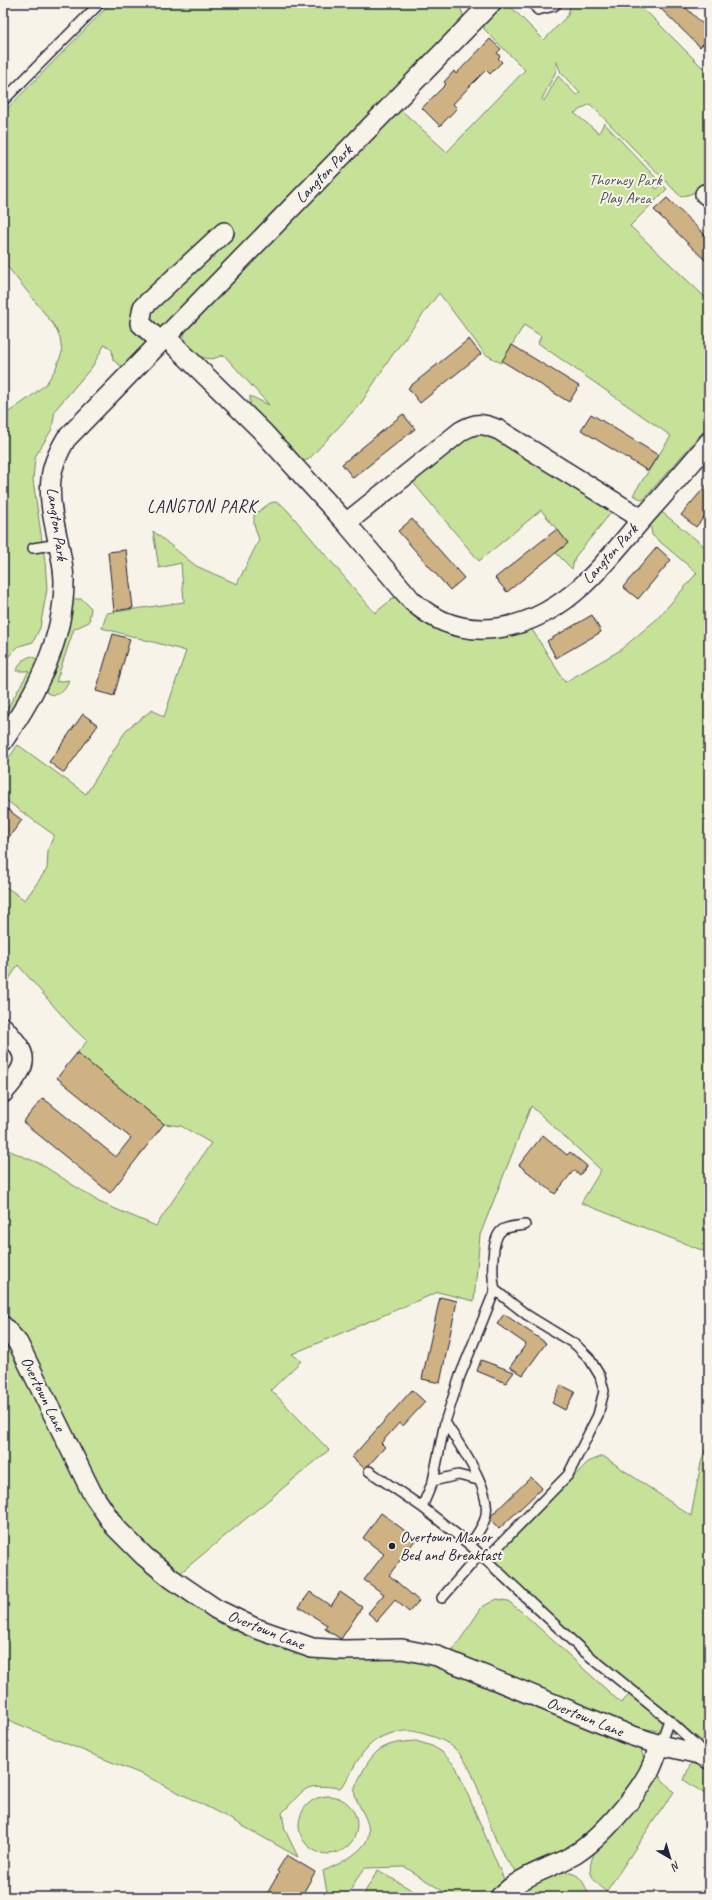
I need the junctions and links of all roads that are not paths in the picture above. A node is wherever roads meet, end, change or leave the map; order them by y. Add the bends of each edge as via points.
1 (100, 3) edge
2 (532, 3) edge
3 (557, 3) edge
4 (483, 6) edge
5 (3, 101) edge
6 (224, 232) dead end
7 (163, 339) junction
8 (709, 442) edge
9 (642, 519) junction
10 (346, 524) junction
11 (59, 544) junction
12 (33, 548) dead end
13 (3, 741) edge
14 (3, 1027) edge
15 (3, 1093) edge
16 (525, 1225) dead end
17 (495, 1290) junction
18 (3, 1326) edge
19 (445, 1422) junction
20 (369, 1471) dead end
21 (478, 1480) junction
22 (433, 1481) junction
23 (422, 1507) junction
24 (470, 1546) junction
25 (482, 1557) junction
26 (442, 1598) dead end
27 (669, 1720) junction
28 (660, 1745) junction
29 (706, 1758) edge
30 (500, 1897) edge

1 - 5 lane
2 - 3 lane via 538,10
4 - 7 street, Langton Park
6 - 7 street via 143,307 140,323
7 - 10 street, Langton Park via 262,431
7 - 11 street, Langton Park via 66,439 51,478 50,492
8 - 9 street
9 - 10 street, Langton Park via 499,430 482,424 461,431
9 - 10 street, Langton Park via 600,568 566,599 530,619 490,630 460,628 437,620 424,612
11 - 12 lane
11 - 13 street, Langton Park via 64,581 59,625 53,648 31,698
14 - 15 street via 24,1055 20,1070
16 - 17 lane via 504,1229 496,1236 493,1265
17 - 19 lane via 460,1376
17 - 25 lane via 527,1315 576,1345 590,1358 600,1376 604,1391 598,1416 568,1475 552,1494
18 - 28 street, Overtown Lane via 18,1343 92,1492 115,1527 172,1579 216,1609 255,1628 312,1648 402,1649 438,1656 627,1734
19 - 21 lane
19 - 22 lane
20 - 23 lane
21 - 22 lane via 458,1475
21 - 24 lane via 485,1496 485,1519
22 - 23 lane
23 - 24 lane
24 - 25 lane
25 - 26 lane
25 - 27 lane via 582,1650
27 - 28 lane
27 - 29 lane
28 - 29 street, Overtown Lane
28 - 30 street via 648,1774 604,1830 573,1855 518,1881

